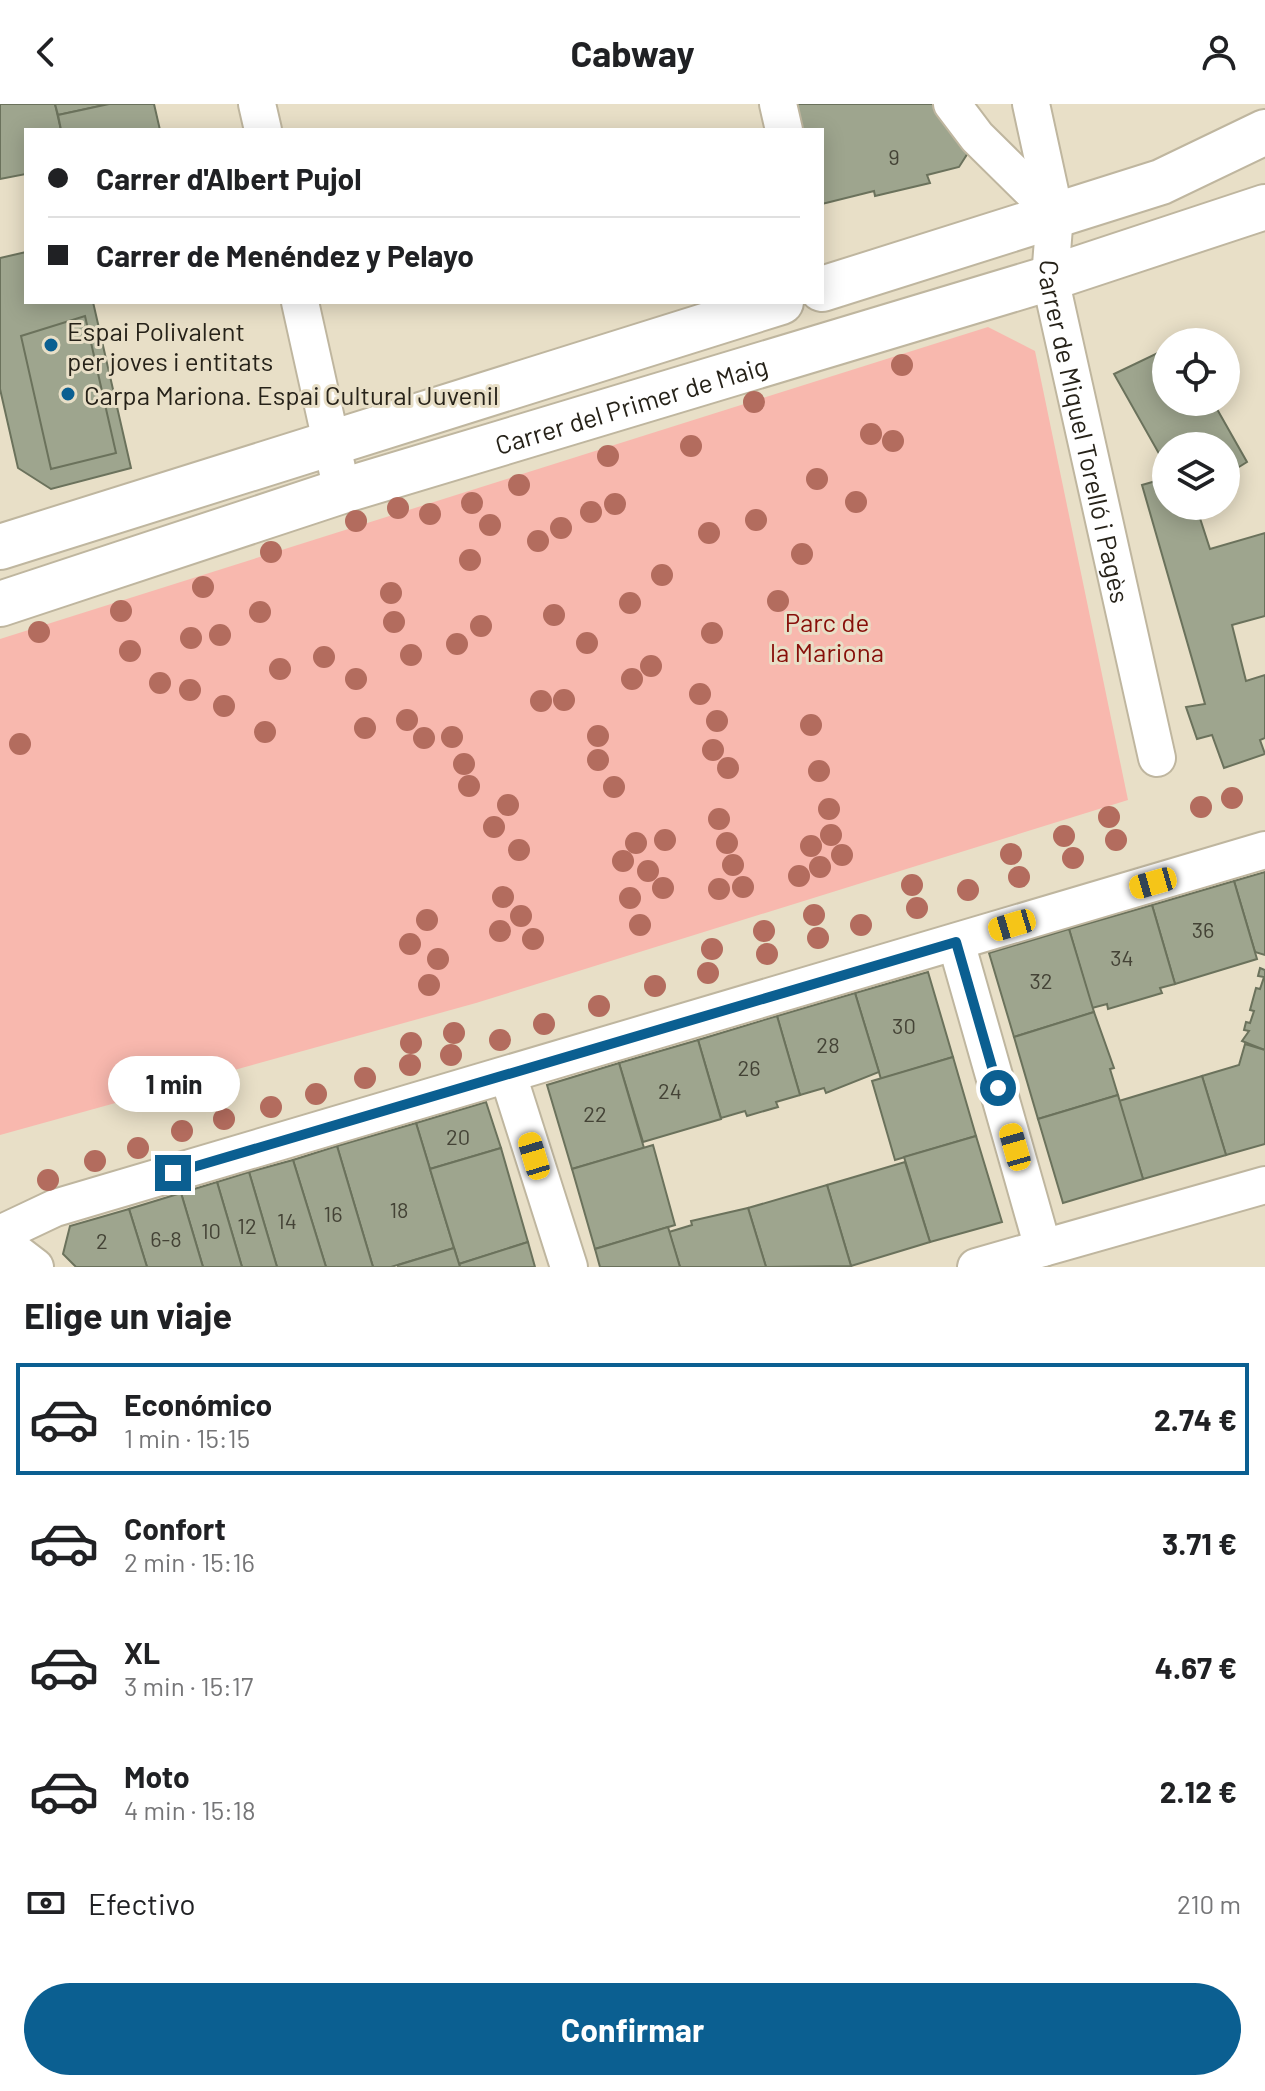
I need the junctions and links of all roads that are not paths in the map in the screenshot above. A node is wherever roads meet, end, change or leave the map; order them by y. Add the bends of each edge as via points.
1 (257, 104) edge
2 (778, 104) edge
3 (952, 104) edge
4 (1031, 104) edge
5 (263, 128) edge
6 (784, 128) edge
7 (1265, 132) edge
8 (1212, 160) junction
9 (1265, 164) edge
10 (1265, 207) edge
11 (1055, 214) junction
12 (1050, 278) junction
13 (824, 288) edge
14 (300, 304) edge
15 (775, 304) edge
16 (331, 445) junction
17 (342, 491) junction
18 (0, 547) edge
19 (0, 604) edge
20 (1157, 758) dead end
21 (1265, 850) edge
22 (956, 942) junction
23 (508, 1075) junction
24 (1265, 1185) edge
25 (0, 1234) edge
26 (0, 1248) edge
27 (1043, 1248) junction
28 (35, 1267) edge
29 (569, 1267) edge
30 (976, 1267) edge

1 - 5 street
2 - 6 street
3 - 11 street via 977,137
4 - 11 street, Carrer de Miquel Torelló i Pagès
7 - 8 street
8 - 9 street
8 - 11 street via 1161,182
10 - 12 street, Carrer del Primer de Maig
11 - 12 street, Carrer de Miquel Torelló i Pagès
11 - 13 street
12 - 17 street, Carrer del Primer de Maig
12 - 20 street, Carrer de Miquel Torelló i Pagès
14 - 16 street
15 - 16 street, Carrer del Primer de Maig
16 - 17 street
16 - 18 street, Carrer del Primer de Maig
17 - 19 street, Carrer del Primer de Maig
21 - 22 street
22 - 23 street
22 - 27 street
23 - 25 street via 55,1208
23 - 29 street
24 - 27 street
26 - 28 street
27 - 30 street

